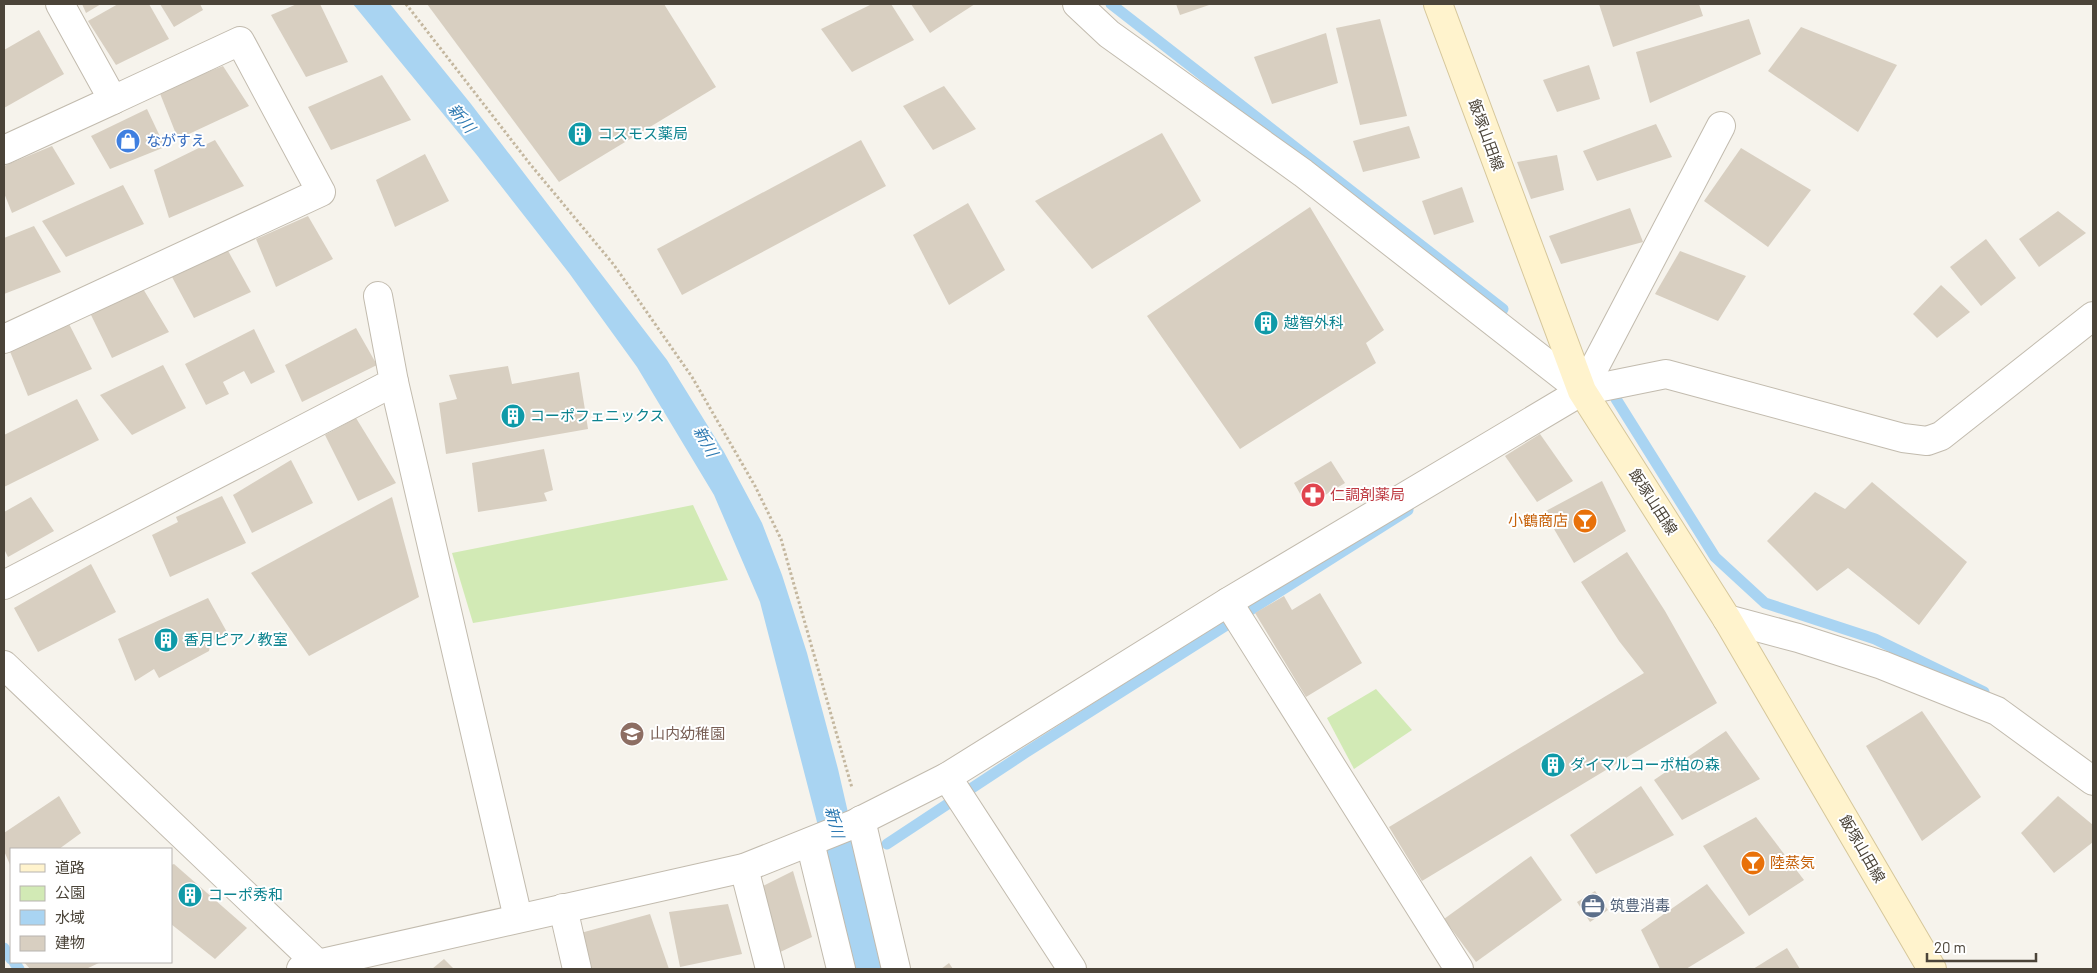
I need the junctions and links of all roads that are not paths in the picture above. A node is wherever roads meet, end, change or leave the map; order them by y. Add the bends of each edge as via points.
1 (60, 4) edge
2 (1077, 4) edge
3 (1438, 4) edge
4 (113, 100) junction
5 (1721, 126) dead end
6 (4, 150) edge
7 (378, 296) dead end
8 (2093, 316) edge
9 (4, 339) edge
10 (394, 382) junction
11 (1582, 391) junction
12 (4, 585) edge
13 (1228, 602) junction
14 (1728, 619) junction
15 (4, 665) edge
16 (947, 776) junction
17 (2093, 781) edge
18 (858, 822) junction
19 (813, 840) junction
20 (744, 868) junction
21 (563, 908) junction
22 (518, 918) junction
23 (314, 967) edge
24 (576, 969) edge
25 (770, 969) edge
26 (841, 969) edge
27 (896, 969) edge
28 (1072, 969) edge
29 (1459, 969) edge
30 (1932, 969) edge

1 - 4 street
2 - 11 street via 1109,34 1303,173
3 - 11 main road, 飯塚山田線
4 - 6 street
4 - 9 street via 240,41 321,192
5 - 11 street
7 - 10 street
8 - 11 street via 1942,436 1927,441 1903,438 1666,374
10 - 12 street
10 - 22 street
11 - 13 street
11 - 14 main road, 飯塚山田線
13 - 16 street
13 - 29 street
14 - 17 street via 1882,665 1997,711
14 - 30 main road, 飯塚山田線
15 - 23 street
16 - 18 street
16 - 28 street
18 - 19 street
18 - 27 street
19 - 20 street
19 - 26 street
20 - 21 street
20 - 25 street
21 - 22 street
21 - 24 street
22 - 23 street

